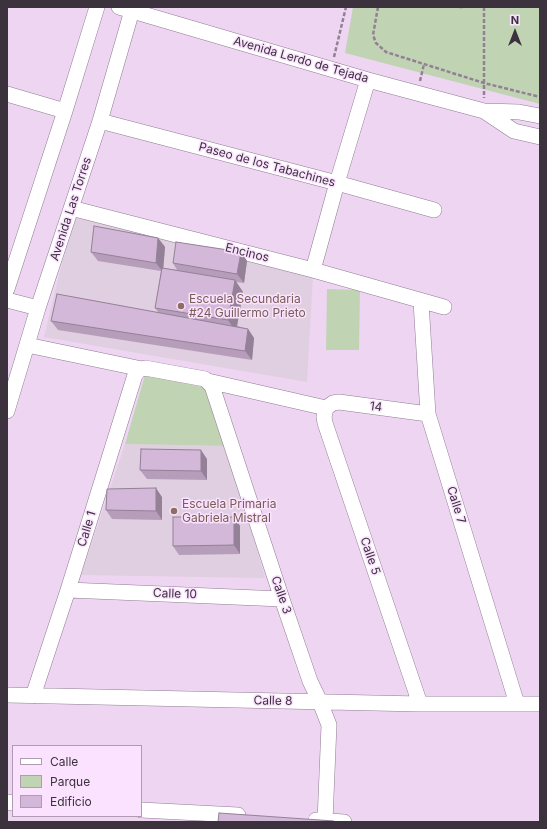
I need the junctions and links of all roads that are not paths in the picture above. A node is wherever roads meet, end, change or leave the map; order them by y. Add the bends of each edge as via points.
1 (97, 7) edge
2 (128, 8) edge
3 (368, 80) junction
4 (7, 94) edge
5 (65, 111) junction
6 (484, 111) junction
7 (540, 116) edge
8 (100, 121) junction
9 (540, 137) edge
10 (337, 183) junction
11 (71, 208) junction
12 (434, 210) dead end
13 (314, 270) junction
14 (7, 289) edge
15 (7, 300) edge
16 (421, 302) junction
17 (444, 307) dead end
18 (38, 308) junction
19 (27, 345) junction
20 (143, 368) junction
21 (204, 379) junction
22 (326, 408) junction
23 (7, 411) edge
24 (428, 414) junction
25 (68, 590) junction
26 (282, 599) junction
27 (7, 695) edge
28 (33, 696) junction
29 (320, 702) junction
30 (420, 704) junction
31 (517, 704) junction
32 (540, 704) edge
33 (142, 810) edge
34 (250, 816) edge
35 (213, 818) edge
36 (302, 819) edge
37 (325, 821) junction
38 (344, 822) edge

1 - 5 street
2 - 3 street, Avenida Lerdo de Tejada
2 - 8 street, Avenida Las Torres
3 - 6 street, Avenida Lerdo de Tejada
3 - 10 street
4 - 5 street
5 - 14 street
6 - 7 street, Avenida Lerdo de Tejada via 519,112
6 - 9 street, Avenida Lerdo de Tejada via 514,131
8 - 10 street, Paseo de los Tabachines
8 - 11 street, Avenida Las Torres
10 - 12 street, Paseo de los Tabachines
10 - 13 street
11 - 13 street, Encinos
11 - 18 street, Avenida Las Torres
13 - 16 street, Encinos
15 - 18 street
16 - 17 street, Encinos
16 - 24 street, Calle 7
18 - 19 street, Avenida Las Torres
19 - 20 street
19 - 23 street, Avenida Las Torres
20 - 21 street
20 - 25 street, Calle 1 via 135,375
21 - 22 street
21 - 26 street, Calle 3 via 212,386
22 - 24 street, 14 via 339,402
22 - 30 street, Calle 5 via 325,423
24 - 31 street, Calle 7
25 - 26 street, Calle 10
25 - 28 street, Calle 1
26 - 29 street, Calle 3 via 310,681
27 - 28 street, Calle 8
28 - 29 street, Calle 8
29 - 30 street, Calle 8
29 - 37 street, Calle 3 via 329,725
30 - 31 street, Calle 8
31 - 32 street, Calle 8
33 - 35 street
34 - 35 street
36 - 37 street
37 - 38 street

